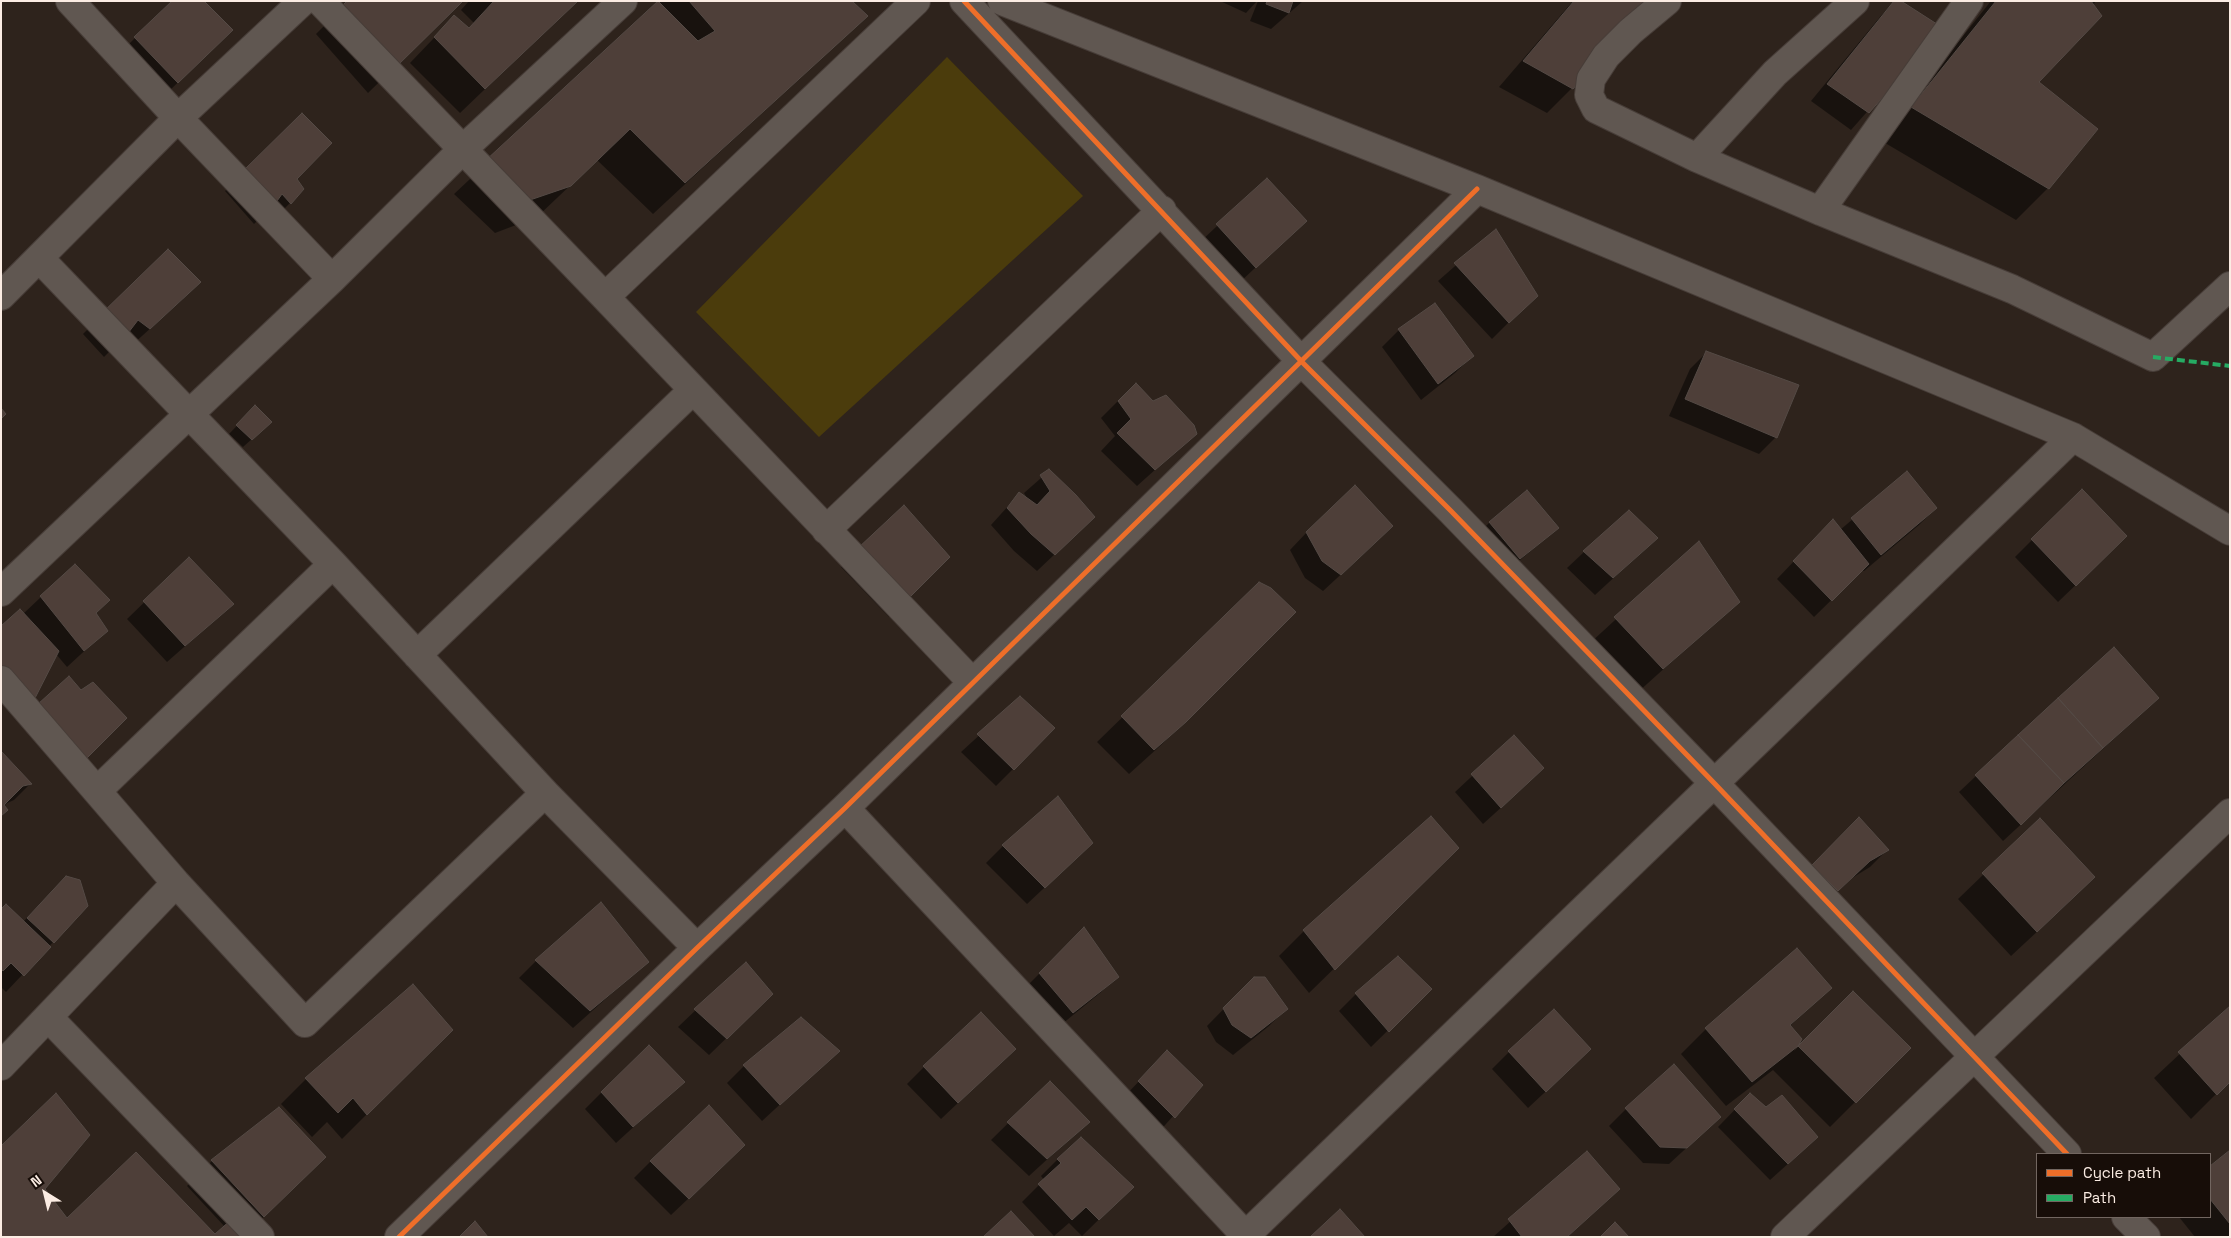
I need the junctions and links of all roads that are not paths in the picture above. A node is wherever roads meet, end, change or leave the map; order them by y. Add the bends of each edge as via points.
1 (70, 1) edge
2 (303, 1) edge
3 (320, 1) edge
4 (623, 1) edge
5 (916, 1) edge
6 (964, 1) edge
7 (1002, 1) edge
8 (1668, 1) edge
9 (1855, 1) edge
10 (1969, 1) edge
11 (178, 118) junction
12 (463, 149) junction
13 (1697, 158) junction
14 (1476, 190) junction
15 (1162, 210) junction
16 (1820, 211) junction
17 (40, 259) junction
18 (332, 279) junction
19 (2230, 286) edge
20 (1, 296) edge
21 (605, 297) junction
22 (1302, 362) junction
23 (693, 390) junction
24 (188, 415) junction
25 (2073, 437) junction
26 (826, 530) junction
27 (2230, 531) edge
28 (333, 564) junction
29 (1, 592) edge
30 (417, 655) junction
31 (1, 680) edge
32 (972, 682) junction
33 (1715, 784) junction
34 (98, 790) junction
35 (545, 793) junction
36 (846, 808) junction
37 (2230, 813) edge
38 (176, 883) junction
39 (696, 948) junction
40 (48, 1017) junction
41 (1975, 1058) junction
42 (1, 1066) edge
43 (2066, 1153) edge
44 (2127, 1218) edge
45 (1246, 1236) edge
46 (260, 1237) edge
47 (400, 1237) edge
48 (1785, 1237) edge
49 (2146, 1237) edge

1 - 11 street
2 - 11 street
3 - 12 street
4 - 12 street
5 - 21 street
6 - 15 street
7 - 14 street
8 - 13 street via 1606,56 1591,79 1589,95 1596,109
9 - 13 street via 1775,73
10 - 16 street
11 - 17 street
11 - 18 street
12 - 18 street
12 - 21 street
13 - 16 street
14 - 22 street
14 - 25 street
15 - 22 street
15 - 26 street
16 - 19 street via 2012,289 2153,357
17 - 20 street
17 - 24 street
18 - 24 street
21 - 23 street
22 - 32 street
22 - 33 street
23 - 26 street
23 - 30 street
24 - 28 street
24 - 29 street
25 - 27 street
25 - 33 street
26 - 32 street
28 - 30 street
28 - 34 street
30 - 35 street
31 - 34 street
32 - 36 street
33 - 41 street
33 - 45 street
34 - 38 street
35 - 38 street via 305,1023
35 - 39 street
36 - 39 street
36 - 45 street
37 - 41 street
38 - 40 street
39 - 47 street
40 - 42 street
40 - 46 street
41 - 43 street
41 - 48 street
44 - 49 street

